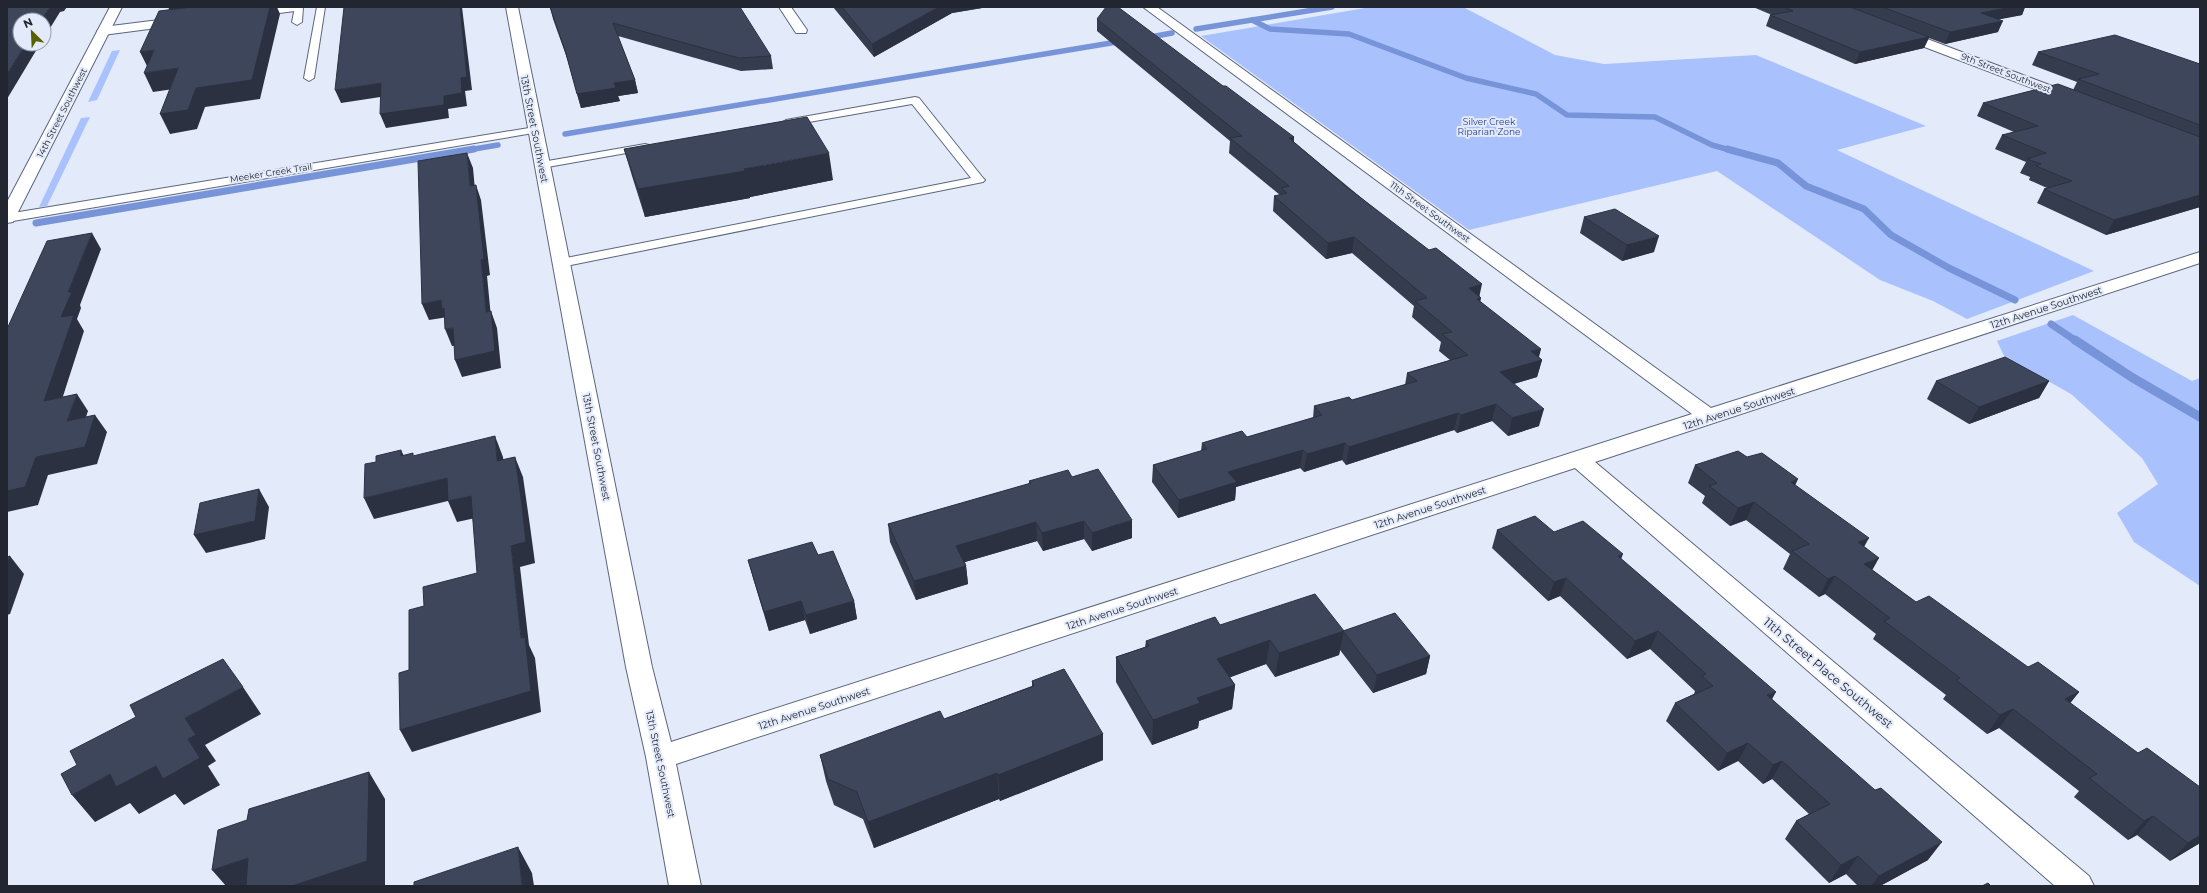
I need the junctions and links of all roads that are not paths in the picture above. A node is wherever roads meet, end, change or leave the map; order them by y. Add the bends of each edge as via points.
1 (116, 7) edge
2 (295, 7) edge
3 (299, 7) edge
4 (321, 7) edge
5 (512, 7) edge
6 (785, 7) edge
7 (1149, 7) edge
8 (234, 15) edge
9 (195, 20) edge
10 (297, 22) dead end
11 (1885, 27) edge
12 (801, 30) dead end
13 (104, 31) junction
14 (309, 78) dead end
15 (2083, 103) edge
16 (774, 125) edge
17 (535, 130) junction
18 (658, 145) edge
19 (542, 165) junction
20 (7, 218) edge
21 (2200, 257) edge
22 (561, 263) junction
23 (1711, 418) junction
24 (1578, 460) junction
25 (660, 758) junction
26 (685, 886) edge
27 (2078, 886) edge

1 - 13 street, 14th Street Southwest
2 - 8 street
3 - 10 lane
4 - 14 lane
5 - 17 street, 13th Street Southwest
6 - 12 street
7 - 23 street, 11th Street Southwest
9 - 13 street
11 - 15 street, 9th Street Southwest
13 - 20 street, 14th Street Southwest
16 - 22 lane via 915,100 979,180
17 - 19 street, 13th Street Southwest
17 - 20 lane, Meeker Creek Trail
18 - 19 lane
19 - 22 street, 13th Street Southwest
21 - 23 street, 12th Avenue Southwest
22 - 25 street, 13th Street Southwest via 639,667
23 - 24 street, 12th Avenue Southwest
24 - 25 street, 12th Avenue Southwest
24 - 27 street, 11th Street Place Southwest
25 - 26 street, 13th Street Southwest

